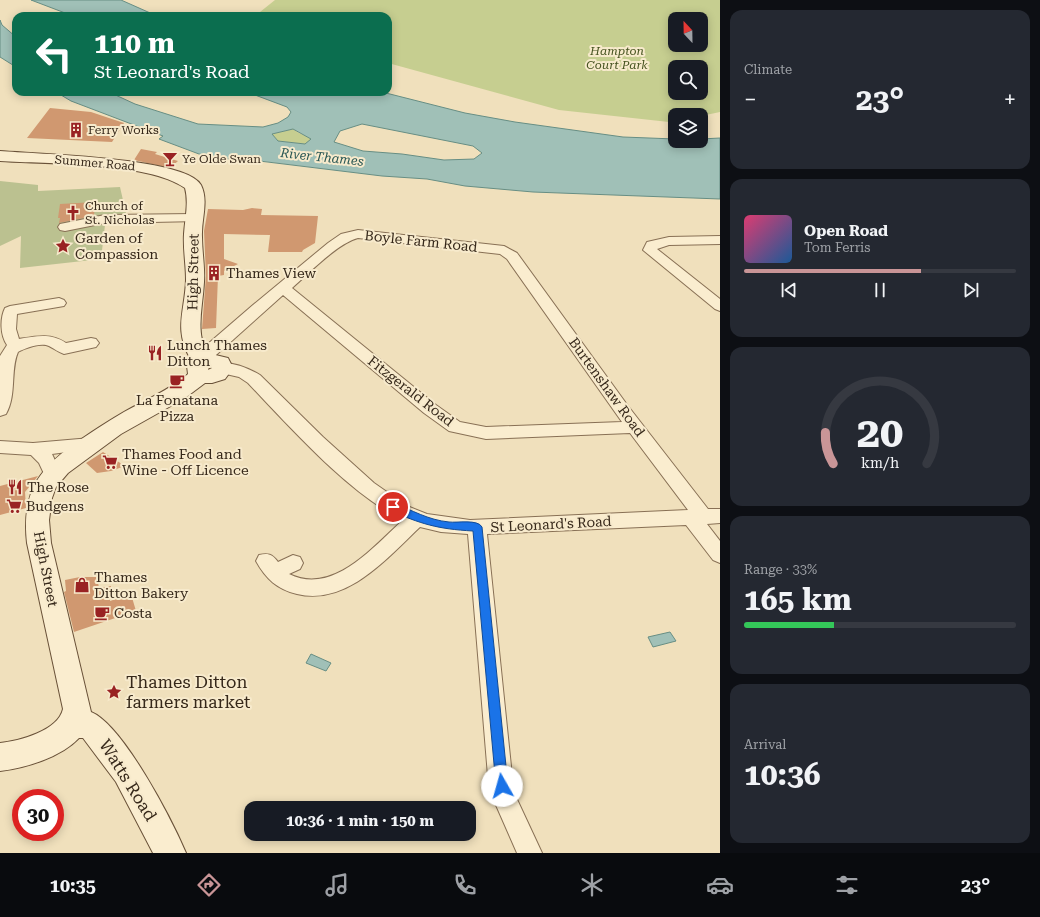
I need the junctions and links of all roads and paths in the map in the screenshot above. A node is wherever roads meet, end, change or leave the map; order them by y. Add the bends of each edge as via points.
1 (0, 156) edge
2 (188, 182) joint
3 (194, 218) junction
4 (65, 227) dead end
5 (720, 240) edge
6 (512, 256) joint
7 (283, 288) junction
8 (59, 303) dead end
9 (720, 306) edge
10 (91, 343) dead end
11 (15, 346) junction
12 (208, 366) junction
13 (0, 410) edge
14 (635, 427) junction
15 (91, 444) junction
16 (0, 447) edge
17 (33, 449) junction
18 (52, 473) junction
19 (705, 517) edge
20 (417, 518) junction
21 (477, 527) junction
22 (720, 555) edge
23 (293, 563) dead end
24 (72, 724) junction
25 (0, 757) edge
26 (170, 853) edge
27 (530, 853) edge

1 - 2 street, Summer Road via 130,165
2 - 3 street, High Street via 193,186 196,198
3 - 4 street via 105,219
3 - 12 street, High Street via 195,281 190,333 194,348
5 - 9 street via 669,241 652,245 650,250
6 - 7 street, Boyle Farm Road via 497,249 354,235 333,246
6 - 14 street, Burtenshaw Road
7 - 12 street, Boyle Farm Road via 208,353
7 - 14 street, Fitzgerald Road via 455,427 486,433
8 - 11 street via 10,310 8,336
10 - 11 street via 64,349 52,341 43,340
11 - 13 street via 8,356
12 - 15 street, High Street via 188,387
12 - 20 street, St Leonard's Road via 244,373 254,379 369,490 393,507
14 - 19 street, Burtenshaw Road
15 - 17 street
15 - 18 street, High Street
16 - 17 street
17 - 18 street via 40,451
18 - 24 street, High Street via 40,498 37,521 47,583 77,709
19 - 21 street, St Leonard's Road
19 - 22 street, Burtenshaw Road
20 - 21 street, St Leonard's Road via 448,526
20 - 23 street via 354,575 333,585 313,590 299,588 280,579 270,566
21 - 27 street via 500,776 504,796
24 - 25 street via 62,734 46,743 25,752
24 - 26 street, Watts Road via 89,725 102,738 127,772

